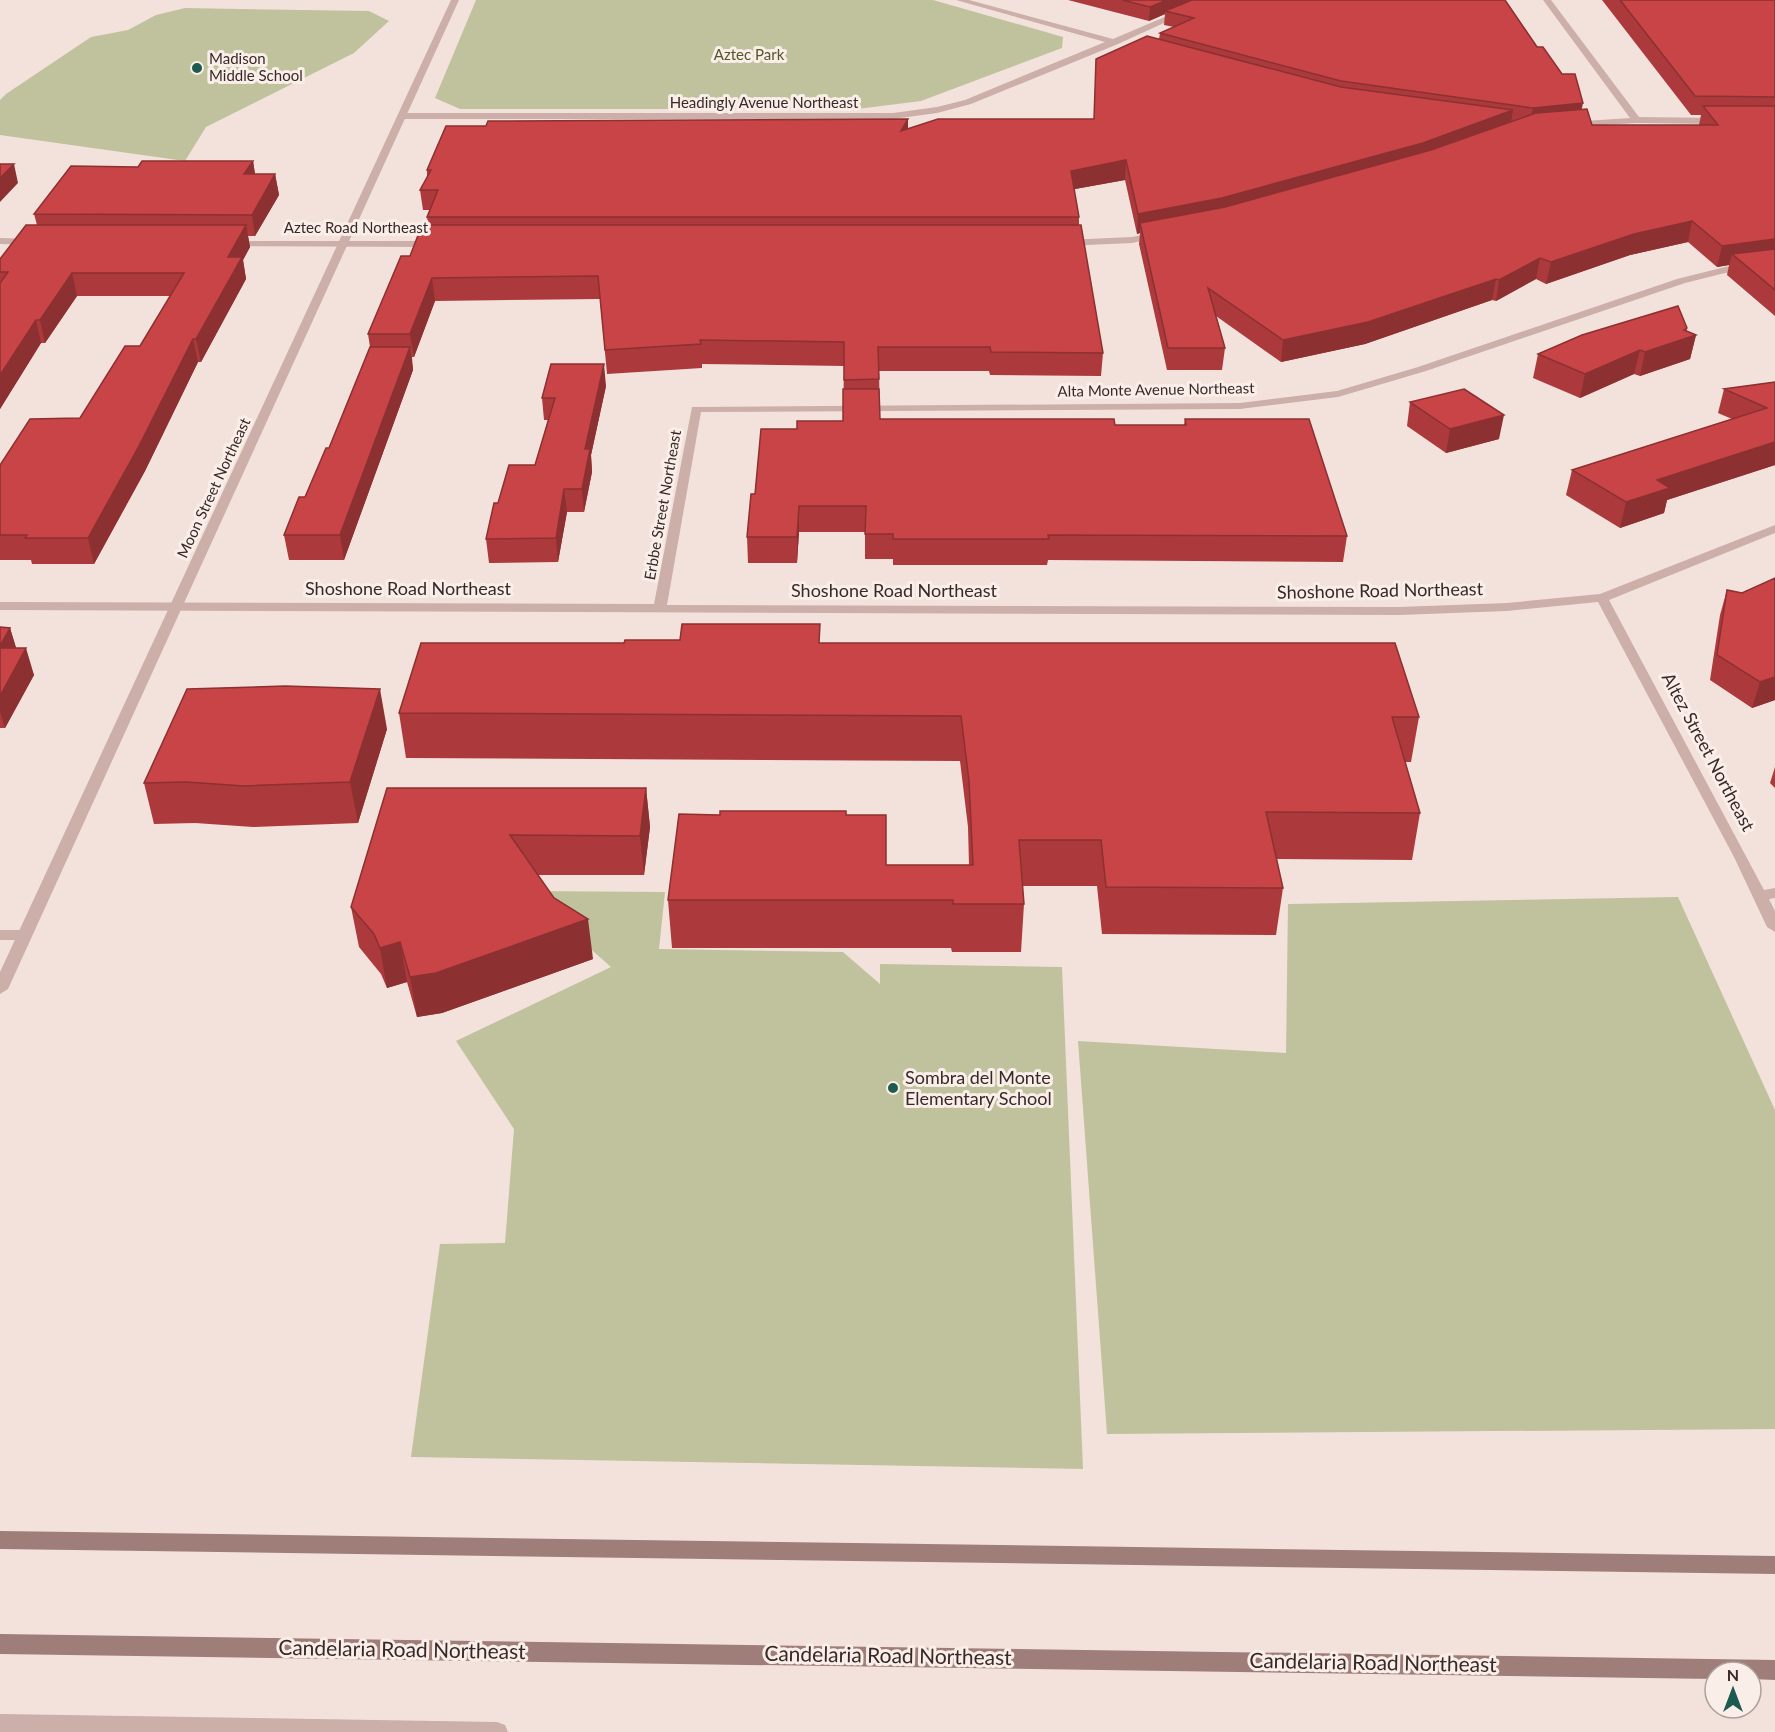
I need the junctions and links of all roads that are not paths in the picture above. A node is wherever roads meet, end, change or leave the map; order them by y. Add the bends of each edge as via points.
1 (455, 0) edge
2 (960, 0) edge
3 (1546, 0) edge
4 (1194, 8) edge
5 (1111, 41) junction
6 (1126, 45) edge
7 (403, 116) junction
8 (1636, 120) junction
9 (1729, 121) edge
10 (1554, 126) edge
11 (1165, 234) edge
12 (0, 241) edge
13 (46, 242) edge
14 (220, 243) edge
15 (1050, 243) edge
16 (342, 244) junction
17 (444, 244) edge
18 (1775, 264) edge
19 (696, 409) joint
20 (1775, 529) edge
21 (1602, 598) junction
22 (0, 606) edge
23 (175, 608) junction
24 (660, 608) junction
25 (1767, 894) edge
26 (1775, 927) edge
27 (0, 935) edge
28 (23, 935) junction
29 (0, 989) edge
30 (0, 1540) edge
31 (1775, 1565) edge
32 (0, 1644) edge
33 (1775, 1670) edge
34 (0, 1724) edge
35 (497, 1732) edge

1 - 7 street, Moon Street Northeast
2 - 5 street
3 - 8 street
4 - 5 street, Headingly Avenue Northeast
5 - 6 street
5 - 7 street, Headingly Avenue Northeast via 968,102 893,116
7 - 16 street, Moon Street Northeast
8 - 9 street
8 - 10 street
11 - 15 street via 1132,240
12 - 13 street
14 - 16 street, Aztec Road Northeast
16 - 17 street, Aztec Road Northeast
16 - 23 street, Moon Street Northeast
18 - 19 street, Alta Monte Avenue Northeast via 1681,281 1338,394 1240,406
19 - 24 street, Erbbe Street Northeast
20 - 21 street, Shoshone Road Northeast
21 - 24 street, Shoshone Road Northeast via 1399,611
21 - 25 street, Altez Street Northeast
22 - 23 street, Shoshone Road Northeast
23 - 24 street, Shoshone Road Northeast
23 - 28 street, Moon Street Northeast
25 - 26 street, Altez Street Northeast
27 - 28 street
28 - 29 street, Moon Street Northeast
30 - 31 main road
32 - 33 main road, Candelaria Road Northeast
34 - 35 street

